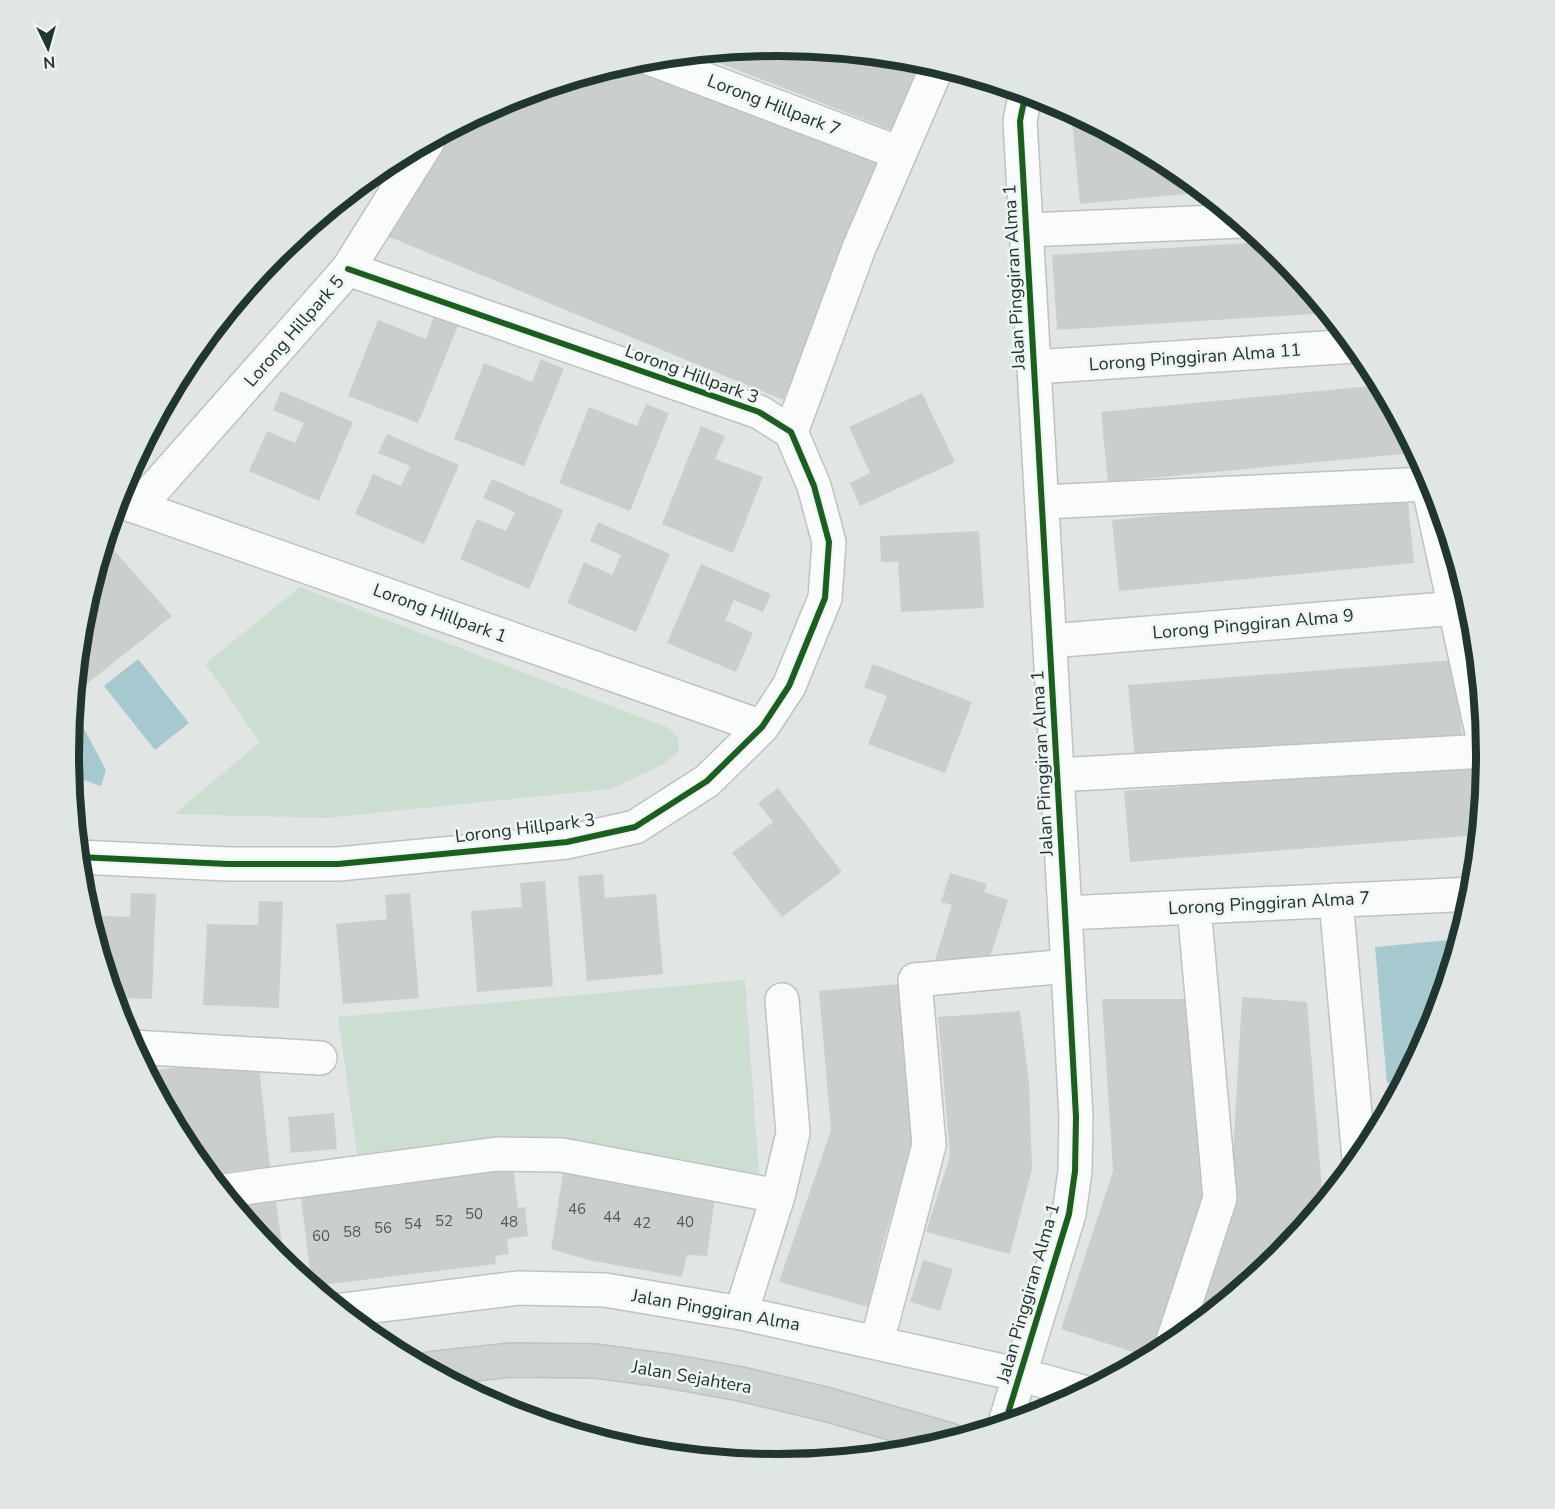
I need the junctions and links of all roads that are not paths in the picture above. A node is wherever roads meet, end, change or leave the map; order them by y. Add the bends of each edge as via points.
1 (666, 65) edge
2 (934, 74) edge
3 (1025, 102) edge
4 (899, 153) junction
5 (420, 154) edge
6 (1229, 221) edge
7 (1026, 230) junction
8 (348, 269) junction
9 (1345, 347) edge
10 (1034, 367) junction
11 (790, 432) junction
12 (1422, 484) edge
13 (1042, 502) junction
14 (128, 503) edge
15 (1437, 526) edge
16 (1456, 608) junction
17 (1050, 640) junction
18 (1473, 691) edge
19 (762, 727) junction
20 (1476, 752) edge
21 (1057, 776) junction
22 (86, 857) edge
23 (1462, 894) edge
24 (1336, 900) junction
25 (1194, 907) junction
26 (1065, 913) junction
27 (1067, 966) junction
28 (782, 1000) dead end
29 (144, 1048) edge
30 (320, 1058) dead end
31 (1358, 1145) edge
32 (231, 1190) edge
33 (778, 1196) junction
34 (352, 1309) edge
35 (741, 1313) junction
36 (1177, 1328) edge
37 (877, 1342) junction
38 (442, 1368) edge
39 (1021, 1375) junction
40 (1070, 1389) edge
41 (1008, 1414) edge
42 (934, 1435) edge

1 - 4 street, Lorong Hillpark 7
2 - 4 street
3 - 7 street, Jalan Pinggiran Alma 1 via 1020,121
4 - 11 street via 858,248
5 - 8 street, Lorong Hillpark 5
6 - 7 street
7 - 10 street, Jalan Pinggiran Alma 1
8 - 11 street, Lorong Hillpark 3 via 759,412
8 - 14 street, Lorong Hillpark 5
9 - 10 street, Lorong Pinggiran Alma 11
10 - 13 street, Jalan Pinggiran Alma 1
11 - 19 street, Lorong Hillpark 3 via 814,486 828,542 825,598 789,686
12 - 13 street
13 - 17 street, Jalan Pinggiran Alma 1
14 - 19 street, Lorong Hillpark 1
15 - 16 street
16 - 17 street, Lorong Pinggiran Alma 9
16 - 18 street
17 - 21 street, Jalan Pinggiran Alma 1
19 - 22 street, Lorong Hillpark 3 via 707,781 634,827 567,842 338,864
20 - 21 street
21 - 26 street, Jalan Pinggiran Alma 1
23 - 24 street, Lorong Pinggiran Alma 7
24 - 25 street, Lorong Pinggiran Alma 7
24 - 31 street
25 - 26 street, Lorong Pinggiran Alma 7
25 - 36 street via 1220,1198
26 - 27 street, Jalan Pinggiran Alma 1
27 - 37 street via 915,980 929,1145
27 - 39 street, Jalan Pinggiran Alma 1 via 1076,1117 1075,1171 1069,1214
28 - 33 street via 793,1133
29 - 30 street
32 - 33 street via 497,1154 562,1155
33 - 35 street
34 - 35 street, Jalan Pinggiran Alma via 518,1288 605,1290
35 - 37 street, Jalan Pinggiran Alma
37 - 39 street, Jalan Pinggiran Alma
38 - 42 main road, Jalan Sejahtera via 511,1360 596,1361 658,1369 814,1401
39 - 40 street, Jalan Pinggiran Alma
39 - 41 street, Jalan Pinggiran Alma 1

